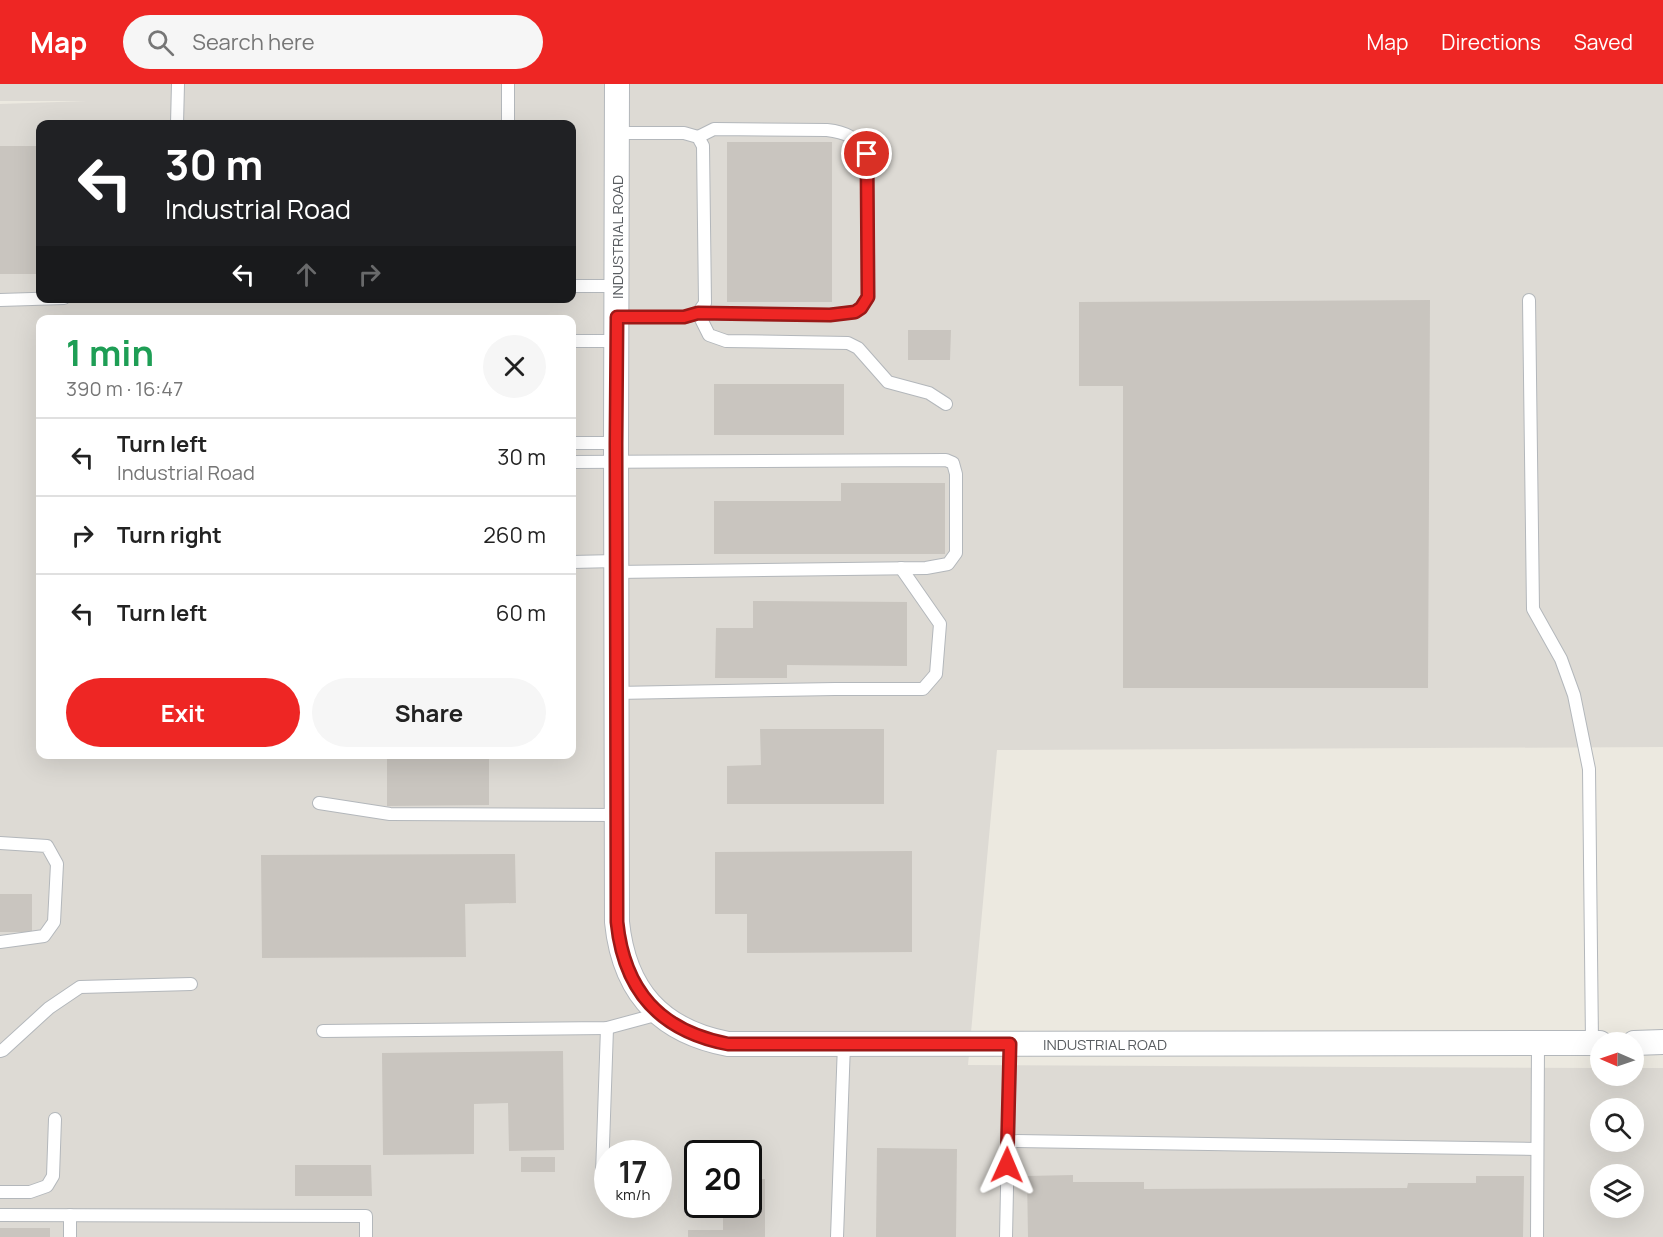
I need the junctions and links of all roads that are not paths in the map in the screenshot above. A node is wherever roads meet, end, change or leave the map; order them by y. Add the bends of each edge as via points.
1 (178, 84) edge
2 (508, 84) edge
3 (617, 84) edge
4 (177, 120) edge
5 (508, 120) edge
6 (617, 133) junction
7 (698, 137) junction
8 (576, 286) edge
9 (617, 286) junction
10 (36, 299) edge
11 (0, 300) edge
12 (1529, 300) dead end
13 (698, 313) junction
14 (617, 317) junction
15 (576, 341) edge
16 (617, 341) junction
17 (946, 404) dead end
18 (576, 444) edge
19 (616, 453) junction
20 (576, 461) edge
21 (576, 562) edge
22 (616, 567) junction
23 (901, 568) junction
24 (616, 693) junction
25 (319, 802) dead end
26 (617, 815) junction
27 (0, 843) edge
28 (0, 942) edge
29 (191, 984) dead end
30 (659, 1014) junction
31 (607, 1028) junction
32 (323, 1031) dead end
33 (1596, 1032) edge
34 (1663, 1042) edge
35 (1538, 1043) junction
36 (1590, 1043) edge
37 (1644, 1043) edge
38 (844, 1044) junction
39 (1010, 1044) junction
40 (0, 1051) edge
41 (55, 1119) dead end
42 (604, 1140) edge
43 (1008, 1141) junction
44 (1537, 1149) junction
45 (0, 1192) edge
46 (0, 1215) edge
47 (70, 1215) junction
48 (70, 1237) edge
49 (366, 1237) edge
50 (837, 1237) edge
51 (1006, 1237) edge
52 (1537, 1237) edge

1 - 4 lane
2 - 5 lane
3 - 6 street, INDUSTRIAL ROAD
6 - 7 lane via 684,133
6 - 9 street, INDUSTRIAL ROAD
7 - 13 lane via 703,146 705,303
7 - 13 lane via 714,129 828,130 841,132 860,143 867,154 868,297 855,312 830,315
8 - 9 lane
9 - 14 street, INDUSTRIAL ROAD
10 - 11 lane
12 - 33 lane via 1533,609 1564,668 1589,769
13 - 14 lane via 684,317
13 - 17 lane via 709,335 726,341 848,343 858,348 888,381 929,393
14 - 16 street, INDUSTRIAL ROAD
15 - 16 lane
16 - 19 street, INDUSTRIAL ROAD
18 - 19 lane
19 - 20 lane
19 - 22 street, INDUSTRIAL ROAD
19 - 23 lane via 953,463 956,553 948,564
21 - 22 lane
22 - 23 lane
22 - 24 street, INDUSTRIAL ROAD
23 - 24 lane via 940,624 936,674 923,689
24 - 26 street, INDUSTRIAL ROAD
25 - 26 lane via 390,814
26 - 30 street, INDUSTRIAL ROAD via 619,942 634,984
27 - 28 lane via 47,846 57,864 54,922 44,936
29 - 40 lane via 80,987
30 - 31 lane
30 - 38 street, INDUSTRIAL ROAD via 691,1035 728,1044
31 - 32 lane
31 - 42 lane
34 - 37 street
35 - 36 street, INDUSTRIAL ROAD
35 - 39 street, INDUSTRIAL ROAD
35 - 44 lane
38 - 39 street, INDUSTRIAL ROAD
38 - 50 lane
39 - 43 lane
41 - 45 lane via 53,1176 46,1186 30,1192
43 - 44 lane
43 - 51 lane
44 - 52 lane
46 - 47 lane
47 - 48 lane
47 - 49 lane via 366,1216

